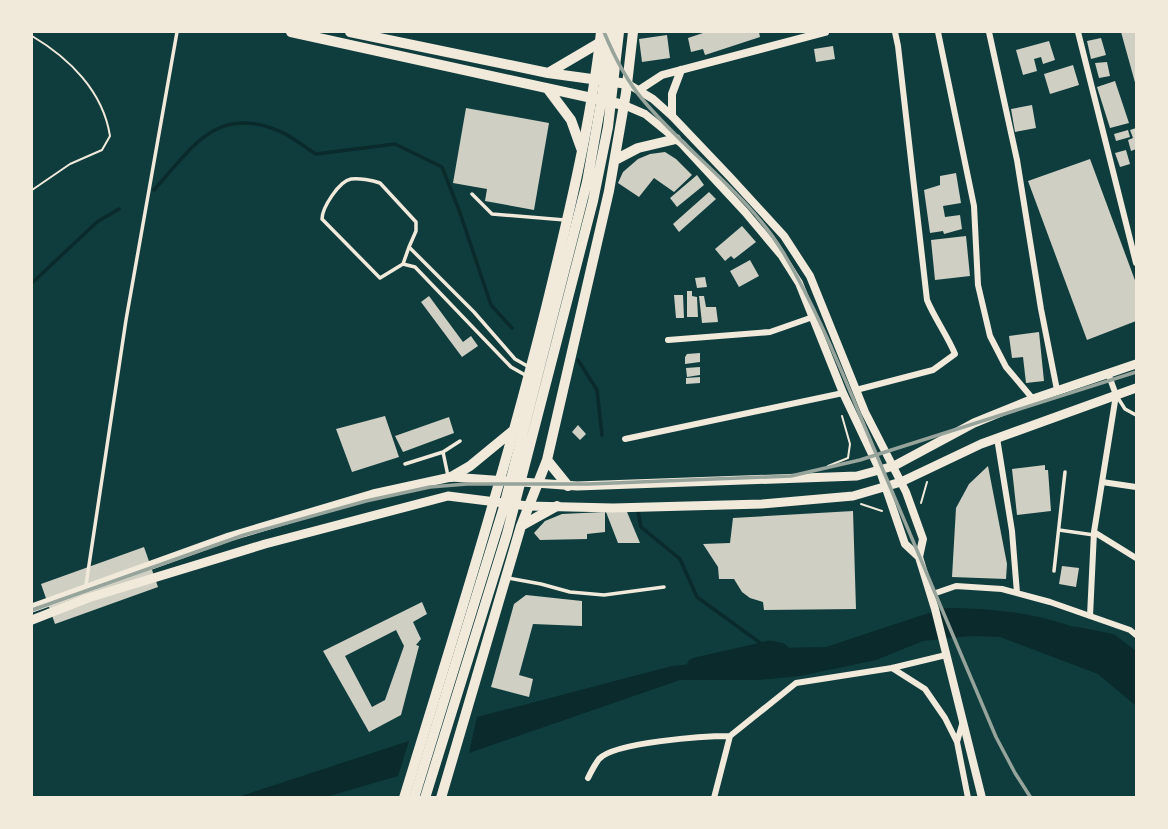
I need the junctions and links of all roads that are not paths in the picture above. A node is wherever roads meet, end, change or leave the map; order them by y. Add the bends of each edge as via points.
1 (177, 32) edge
2 (291, 32) edge
3 (350, 32) edge
4 (610, 32) edge
5 (619, 32) edge
6 (633, 32) edge
7 (825, 32) edge
8 (895, 32) edge
9 (938, 32) edge
10 (989, 32) edge
11 (1078, 32) edge
12 (329, 36) edge
13 (600, 37) edge
14 (681, 70) junction
15 (548, 72) junction
16 (593, 79) junction
17 (547, 88) junction
18 (627, 88) junction
19 (639, 90) junction
20 (590, 97) junction
21 (624, 105) junction
22 (672, 116) junction
23 (676, 139) junction
24 (581, 148) junction
25 (615, 160) junction
26 (472, 194) dead end
27 (568, 220) junction
28 (409, 247) junction
29 (1136, 263) edge
30 (402, 264) junction
31 (813, 317) junction
32 (668, 340) dead end
33 (1136, 364) edge
34 (530, 372) junction
35 (1108, 373) junction
36 (1136, 388) edge
37 (856, 390) junction
38 (1057, 390) junction
39 (840, 394) junction
40 (1116, 395) junction
41 (1033, 399) junction
42 (1136, 415) edge
43 (516, 428) junction
44 (997, 438) junction
45 (625, 439) dead end
46 (460, 441) dead end
47 (443, 452) junction
48 (547, 460) junction
49 (405, 464) dead end
50 (894, 466) junction
51 (880, 471) junction
52 (1065, 472) dead end
53 (450, 477) junction
54 (501, 479) junction
55 (536, 482) junction
56 (901, 482) junction
57 (1102, 482) junction
58 (568, 486) junction
59 (886, 487) junction
60 (1136, 487) edge
61 (495, 503) junction
62 (528, 506) junction
63 (557, 506) junction
64 (521, 526) junction
65 (1059, 530) junction
66 (1094, 533) junction
67 (229, 537) junction
68 (236, 554) junction
69 (919, 557) junction
70 (1136, 558) edge
71 (1054, 571) dead end
72 (506, 578) junction
73 (664, 587) dead end
74 (86, 589) junction
75 (1017, 593) junction
76 (930, 596) junction
77 (32, 608) edge
78 (1090, 616) junction
79 (32, 620) edge
80 (1136, 635) edge
81 (946, 652) junction
82 (892, 667) junction
83 (963, 719) junction
84 (730, 736) junction
85 (957, 742) junction
86 (588, 778) dead end
87 (404, 797) edge
88 (414, 797) edge
89 (425, 797) edge
90 (441, 797) edge
91 (715, 797) edge
92 (968, 797) edge
93 (982, 797) edge

1 - 74 lane via 126,320
2 - 12 highway
3 - 15 highway
4 - 88 highway via 587,182 503,510
5 - 89 highway via 608,127 593,201 507,534
6 - 18 main road
7 - 14 street
8 - 37 street via 927,300 955,354 933,370
9 - 41 street via 974,206 978,285 990,336 1006,366
10 - 38 street via 1017,160
11 - 29 street
12 - 17 highway
13 - 15 highway
13 - 16 main road
14 - 19 street via 662,75
14 - 22 street via 672,94
15 - 16 highway
16 - 18 highway
16 - 20 main road
17 - 20 highway
17 - 24 highway via 571,120
18 - 19 street
18 - 21 main road
19 - 22 street
20 - 21 highway
20 - 24 main road
21 - 23 street via 645,114
21 - 25 main road
22 - 37 street via 784,236 810,276
23 - 25 main road via 638,148
23 - 31 street via 782,256
24 - 27 main road
25 - 48 main road
26 - 27 lane via 492,214
27 - 34 main road
28 - 30 lane
28 - 30 lane via 416,222 380,183 349,179 323,209 322,219 380,278
28 - 34 lane
30 - 34 lane via 415,267 511,366
31 - 32 street via 770,332
31 - 39 street
33 - 35 main road
34 - 43 main road
35 - 38 main road
35 - 40 street
36 - 40 main road
37 - 50 street
38 - 41 main road
39 - 45 street
39 - 51 street
40 - 42 lane via 1125,409
40 - 44 main road
40 - 57 street
41 - 50 main road via 974,423
43 - 53 main road
43 - 54 main road
44 - 56 main road
44 - 75 street
46 - 47 lane
47 - 49 lane
47 - 53 lane
48 - 55 main road
48 - 58 main road
50 - 51 main road
50 - 56 street
51 - 58 main road via 857,476
51 - 59 street
52 - 65 lane
53 - 54 main road
53 - 67 main road via 373,494
54 - 55 main road
54 - 61 main road
55 - 58 main road
55 - 62 main road
56 - 59 main road
56 - 69 street via 923,539
57 - 60 street
57 - 66 street
59 - 63 main road via 853,496 762,504
59 - 69 street via 905,544
61 - 62 main road
61 - 68 main road via 448,496
61 - 87 main road
62 - 63 main road
62 - 64 main road
63 - 64 main road
64 - 72 main road
65 - 66 lane
65 - 71 lane
66 - 70 street
66 - 78 street
67 - 68 main road
67 - 74 main road
68 - 79 main road via 88,598
69 - 76 street
72 - 73 lane via 604,595
72 - 90 main road
74 - 77 main road
75 - 76 street via 956,586
75 - 78 street
76 - 81 street
78 - 80 street
81 - 82 street
81 - 83 street
82 - 84 street via 796,683
82 - 85 street via 925,690
83 - 85 street
83 - 93 street
84 - 86 street via 653,743 608,753
84 - 91 street
85 - 92 street

